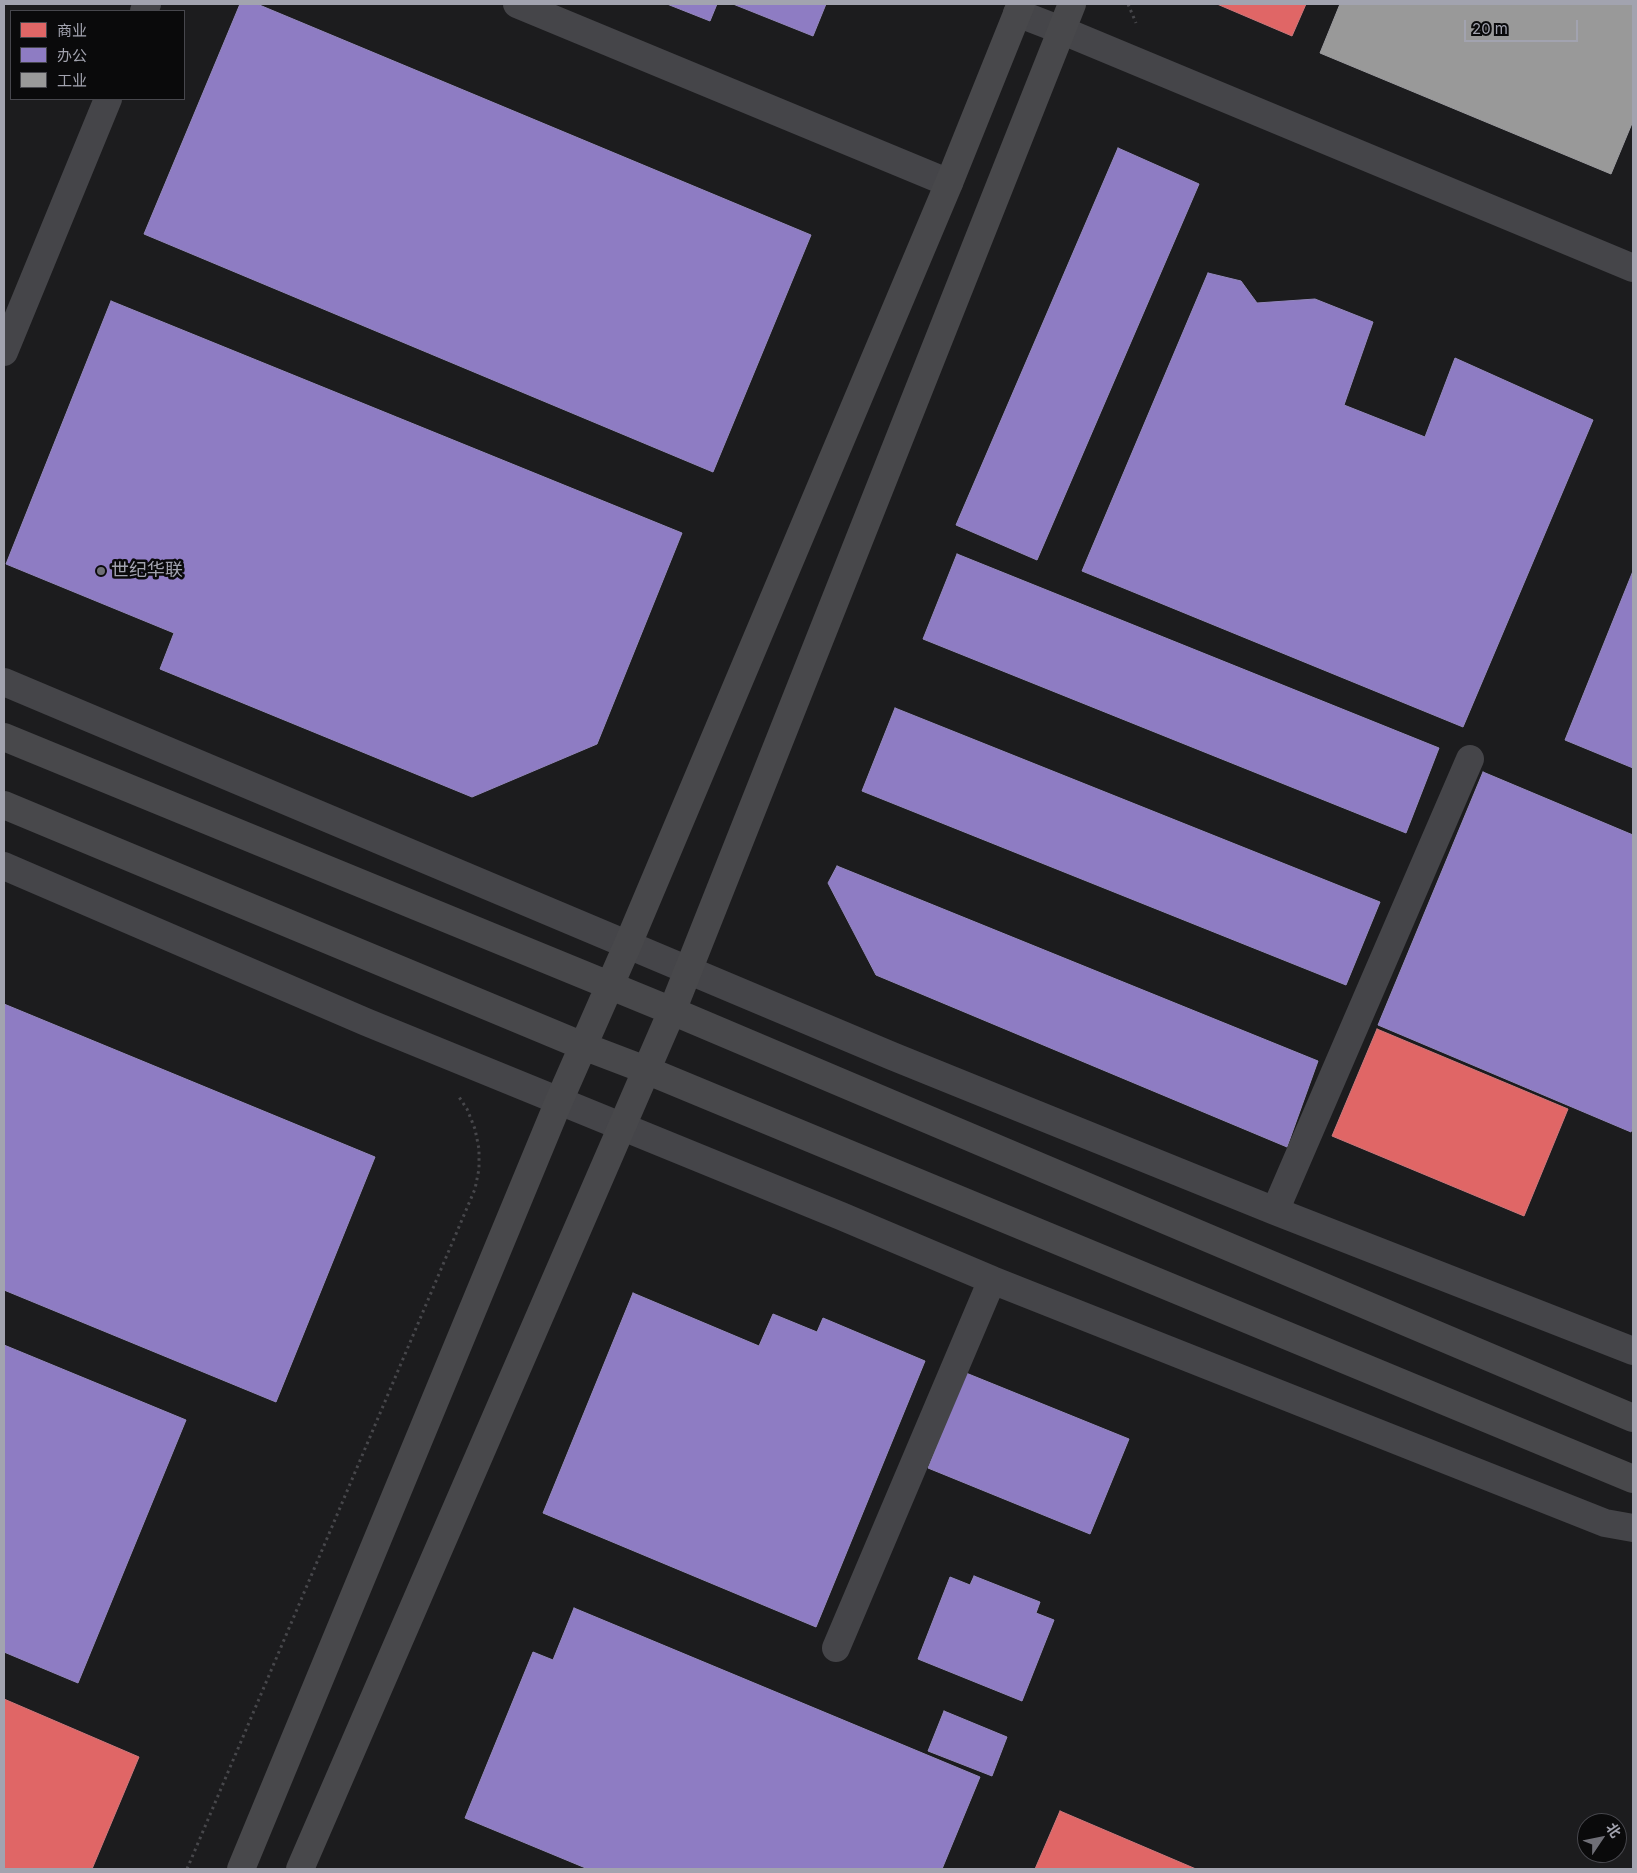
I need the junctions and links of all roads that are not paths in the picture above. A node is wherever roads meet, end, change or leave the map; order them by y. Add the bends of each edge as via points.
1 (517, 4) edge
2 (1072, 4) edge
3 (1019, 9) edge
4 (1061, 30) junction
5 (108, 100) edge
6 (949, 183) junction
7 (1633, 268) edge
8 (4, 352) edge
9 (4, 682) edge
10 (4, 737) edge
11 (1470, 759) dead end
12 (4, 805) edge
13 (4, 866) edge
14 (628, 944) junction
15 (689, 970) junction
16 (610, 985) junction
17 (672, 1011) junction
18 (583, 1046) junction
19 (646, 1070) junction
20 (560, 1102) junction
21 (623, 1127) junction
22 (1275, 1212) junction
23 (992, 1280) junction
24 (1633, 1351) edge
25 (1633, 1418) edge
26 (1633, 1479) edge
27 (1633, 1528) edge
28 (836, 1648) dead end
29 (241, 1869) edge
30 (300, 1869) edge

1 - 6 street
2 - 4 main road
3 - 4 street
3 - 6 main road
4 - 7 street
4 - 15 main road
5 - 8 street
6 - 14 main road
9 - 14 street
10 - 16 main road
11 - 22 street
12 - 18 main road
13 - 20 street
14 - 15 street
14 - 16 main road
15 - 17 main road
15 - 22 street
16 - 17 main road
16 - 18 main road
17 - 19 main road
17 - 25 main road
18 - 19 main road
18 - 20 main road
19 - 21 main road
19 - 26 main road
20 - 21 street
20 - 29 main road
21 - 23 street
21 - 30 main road
22 - 24 street
23 - 27 street via 1596,1520
23 - 28 street

